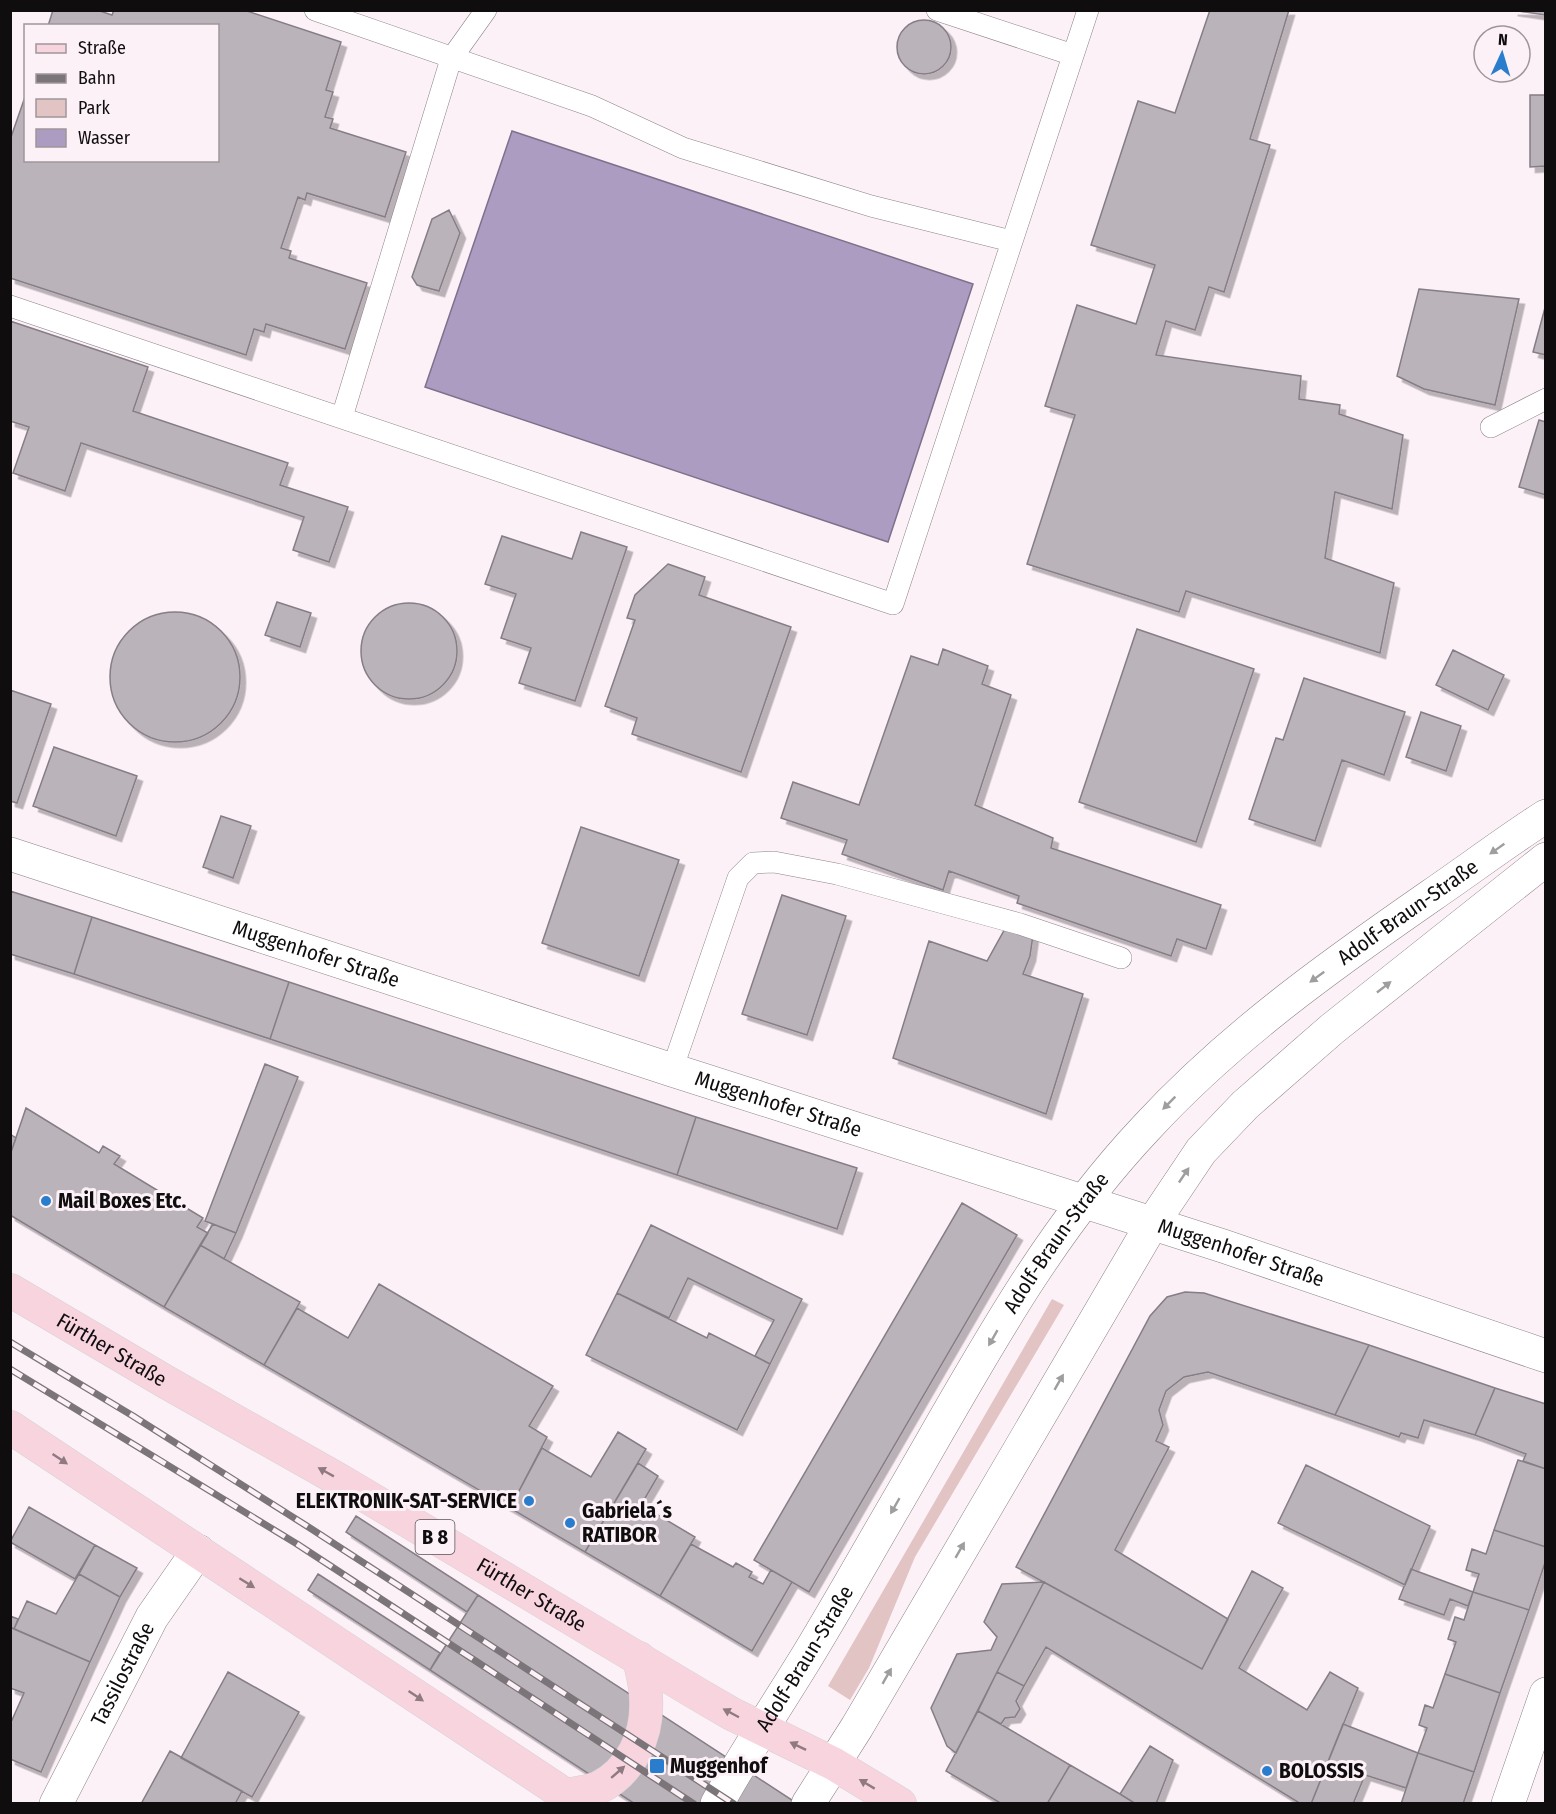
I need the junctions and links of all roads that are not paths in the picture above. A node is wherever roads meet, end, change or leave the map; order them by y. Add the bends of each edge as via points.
1 (315, 10) edge
2 (486, 10) edge
3 (936, 10) edge
4 (1088, 10) edge
5 (1073, 55) junction
6 (451, 59) junction
7 (1011, 241) junction
8 (10, 306) edge
9 (1545, 399) edge
10 (342, 417) junction
11 (1491, 427) dead end
12 (1545, 816) edge
13 (10, 854) edge
14 (1545, 858) edge
15 (1121, 958) dead end
16 (672, 1070) junction
17 (1083, 1202) junction
18 (1152, 1224) junction
19 (10, 1290) edge
20 (1545, 1356) edge
21 (10, 1427) edge
22 (198, 1551) junction
23 (639, 1658) junction
24 (1545, 1694) edge
25 (761, 1728) junction
26 (834, 1764) junction
27 (572, 1799) edge
28 (56, 1803) edge
29 (717, 1803) edge
30 (808, 1803) edge
31 (900, 1803) edge
32 (1508, 1803) edge

1 - 6 lane
2 - 6 lane
3 - 5 lane
4 - 5 lane
5 - 7 lane
6 - 7 lane via 592,106 682,148 871,206
6 - 10 lane
7 - 10 lane via 893,604
8 - 10 lane
9 - 11 lane
12 -> 17 main road, Adolf-Braun-Straße via 1364,942 1251,1028 1170,1102
13 - 16 main road, Muggenhofer Straße
18 -> 14 main road, Adolf-Braun-Straße via 1201,1151 1245,1105 1341,1022
15 - 16 lane via 1020,924 837,874 774,862 753,863 738,878
16 - 17 main road, Muggenhofer Straße
17 - 18 main road, Muggenhofer Straße
17 -> 25 main road, Adolf-Braun-Straße via 1015,1300 810,1652
18 - 20 main road, Muggenhofer Straße
26 -> 18 main road, Adolf-Braun-Straße
23 -> 19 main road, Fürther Straße / B 8
21 -> 22 main road
22 -> 27 main road
22 - 28 main road, Tassilostraße via 152,1617
25 -> 23 main road, Fürther Straße / B 8
27 -> 23 main road via 620,1772 635,1754 644,1727 646,1700
24 - 32 main road
26 -> 25 main road, Fürther Straße / B 8
25 - 29 main road, Adolf-Braun-Straße
26 - 30 main road, Adolf-Braun-Straße
31 -> 26 main road, Fürther Straße / B 8

